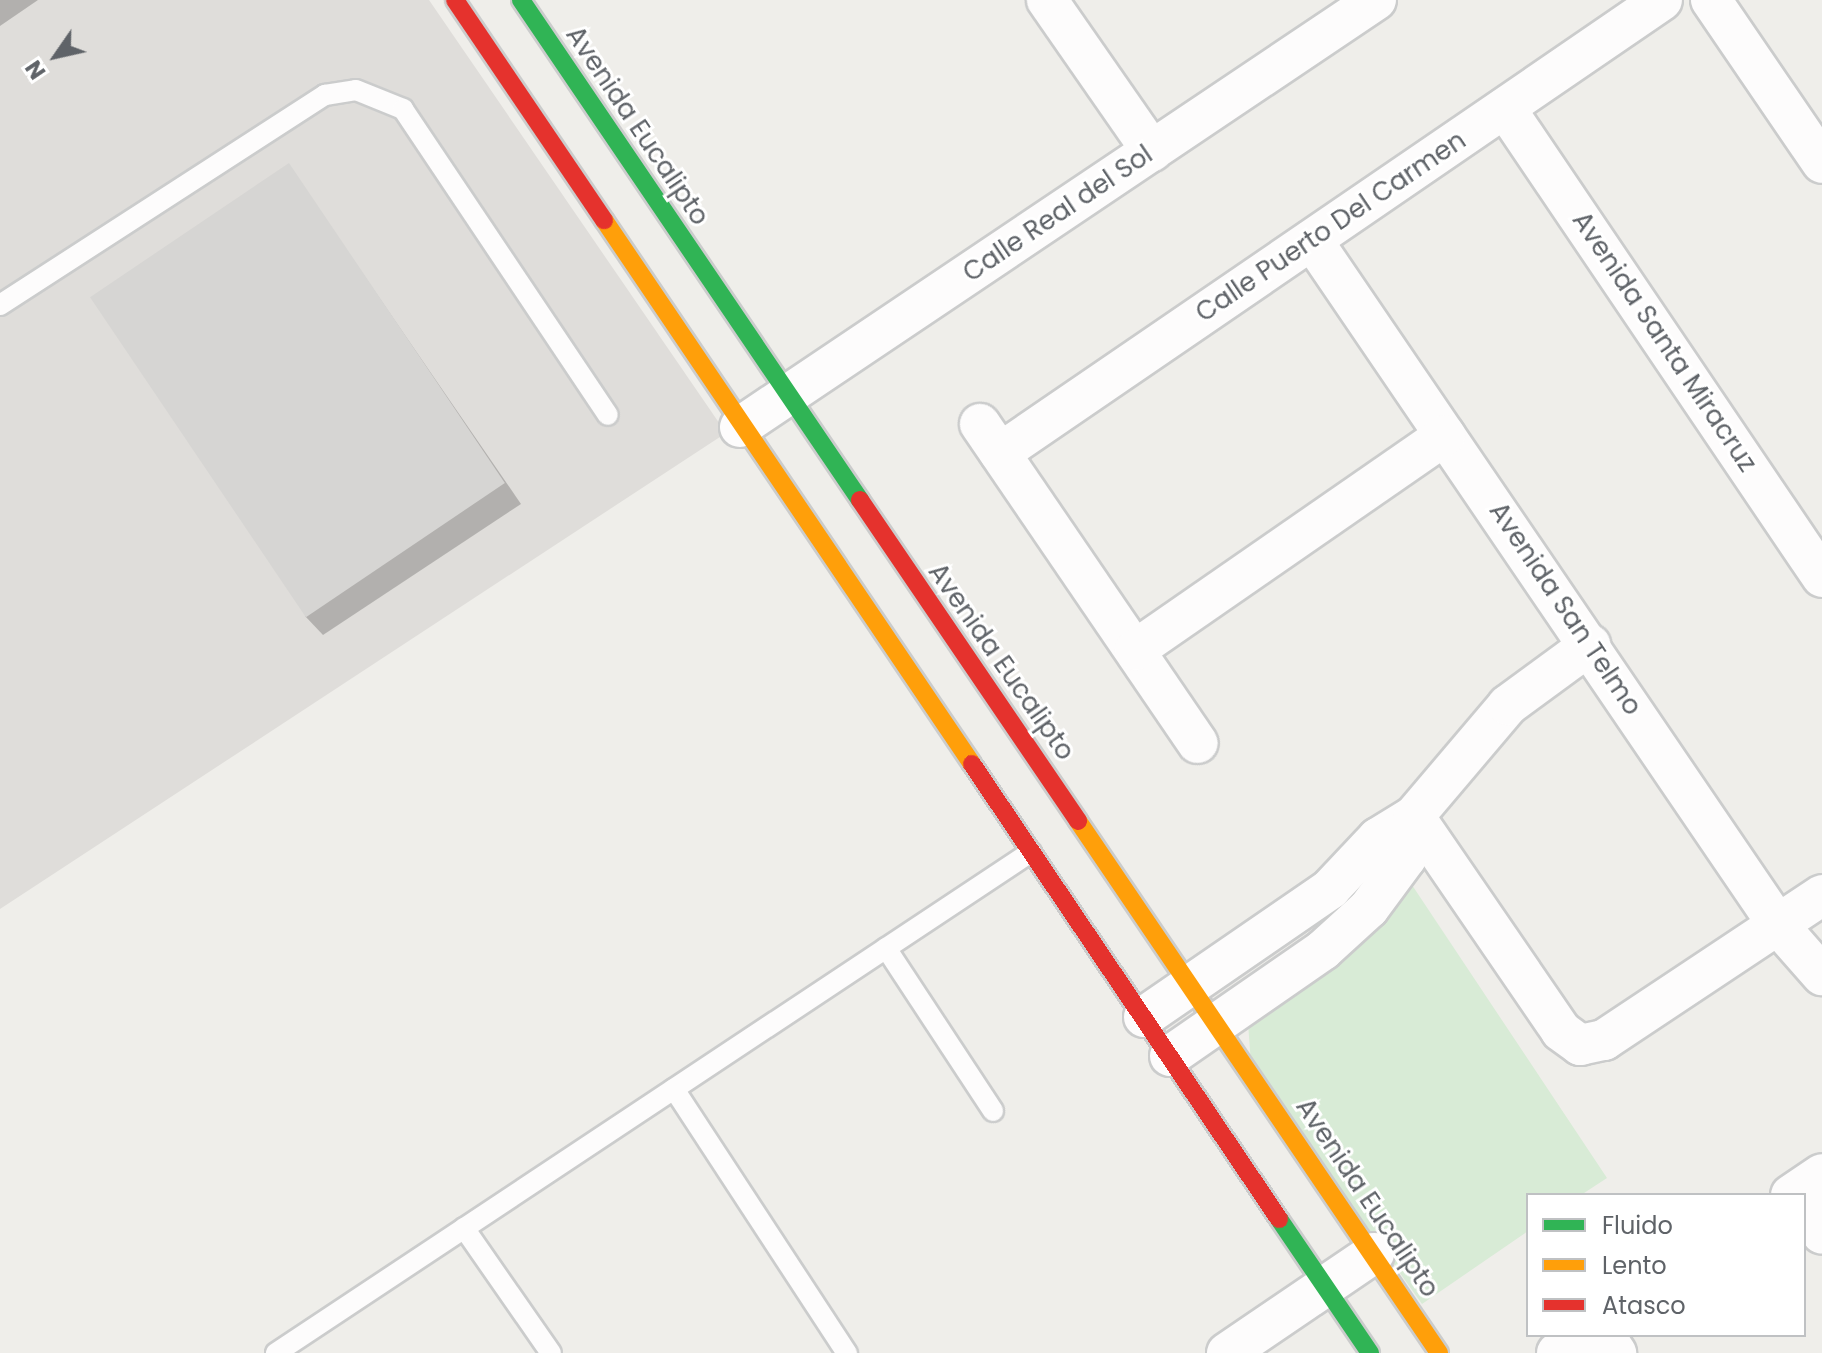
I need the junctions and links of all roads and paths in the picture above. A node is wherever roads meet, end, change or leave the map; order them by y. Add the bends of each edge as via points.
1 (455, 0) edge
2 (521, 0) edge
3 (1376, 0) edge
4 (1662, 0) edge
5 (1711, 0) edge
6 (1067, 7) edge
7 (1505, 108) junction
8 (1152, 151) junction
9 (1822, 163) edge
10 (1312, 240) junction
11 (0, 305) edge
12 (787, 396) junction
13 (608, 415) dead end
14 (740, 427) junction
15 (1445, 435) junction
16 (1822, 577) edge
17 (1590, 645) junction
18 (1135, 650) junction
19 (1198, 743) dead end
20 (1414, 816) junction
21 (1031, 852) junction
22 (1822, 895) edge
23 (1778, 925) junction
24 (886, 948) junction
25 (1822, 975) edge
26 (1191, 984) junction
27 (1144, 1017) junction
28 (1219, 1024) junction
29 (1170, 1056) junction
30 (674, 1089) junction
31 (993, 1111) dead end
32 (1806, 1201) edge
33 (464, 1228) junction
34 (1822, 1234) edge
35 (1374, 1253) junction
36 (1323, 1285) junction
37 (1580, 1337) edge
38 (276, 1353) edge
39 (551, 1353) edge
40 (847, 1353) edge
41 (1227, 1353) edge
42 (1370, 1353) edge
43 (1439, 1353) edge
44 (1557, 1353) edge

1 - 14 street
2 - 12 street, Avenida Eucalipto
3 - 8 street, Calle Real del Sol
4 - 7 street, Calle Puerto Del Carmen
5 - 9 street
6 - 8 street
7 - 10 street, Calle Puerto Del Carmen
7 - 16 street, Avenida Santa Miracruz
8 - 12 street, Calle Real del Sol
10 - 15 street, Avenida San Telmo
10 - 18 street, Calle Puerto Del Carmen via 990,439
11 - 13 lane via 325,95 367,92 403,109
12 - 14 street, Calle Real del Sol
12 - 26 street, Avenida Eucalipto
14 - 21 street
15 - 17 street, Avenida San Telmo
15 - 18 street
17 - 20 street via 1498,714
17 - 23 street, Avenida San Telmo
18 - 19 street
20 - 23 street via 1561,1031 1580,1045 1604,1040
20 - 26 street via 1378,838 1291,922
20 - 28 street via 1406,858 1369,908
21 - 24 lane
21 - 27 street
22 - 23 street
23 - 25 street, Avenida San Telmo
24 - 30 lane
24 - 31 lane
26 - 27 street
26 - 28 street, Avenida Eucalipto
27 - 29 street
28 - 29 street
28 - 35 street, Avenida Eucalipto
29 - 36 street
30 - 33 lane
30 - 40 lane
32 - 34 street
33 - 38 lane
33 - 39 lane
35 - 36 street
35 - 43 street, Avenida Eucalipto
36 - 41 street
36 - 42 street
37 - 44 street

